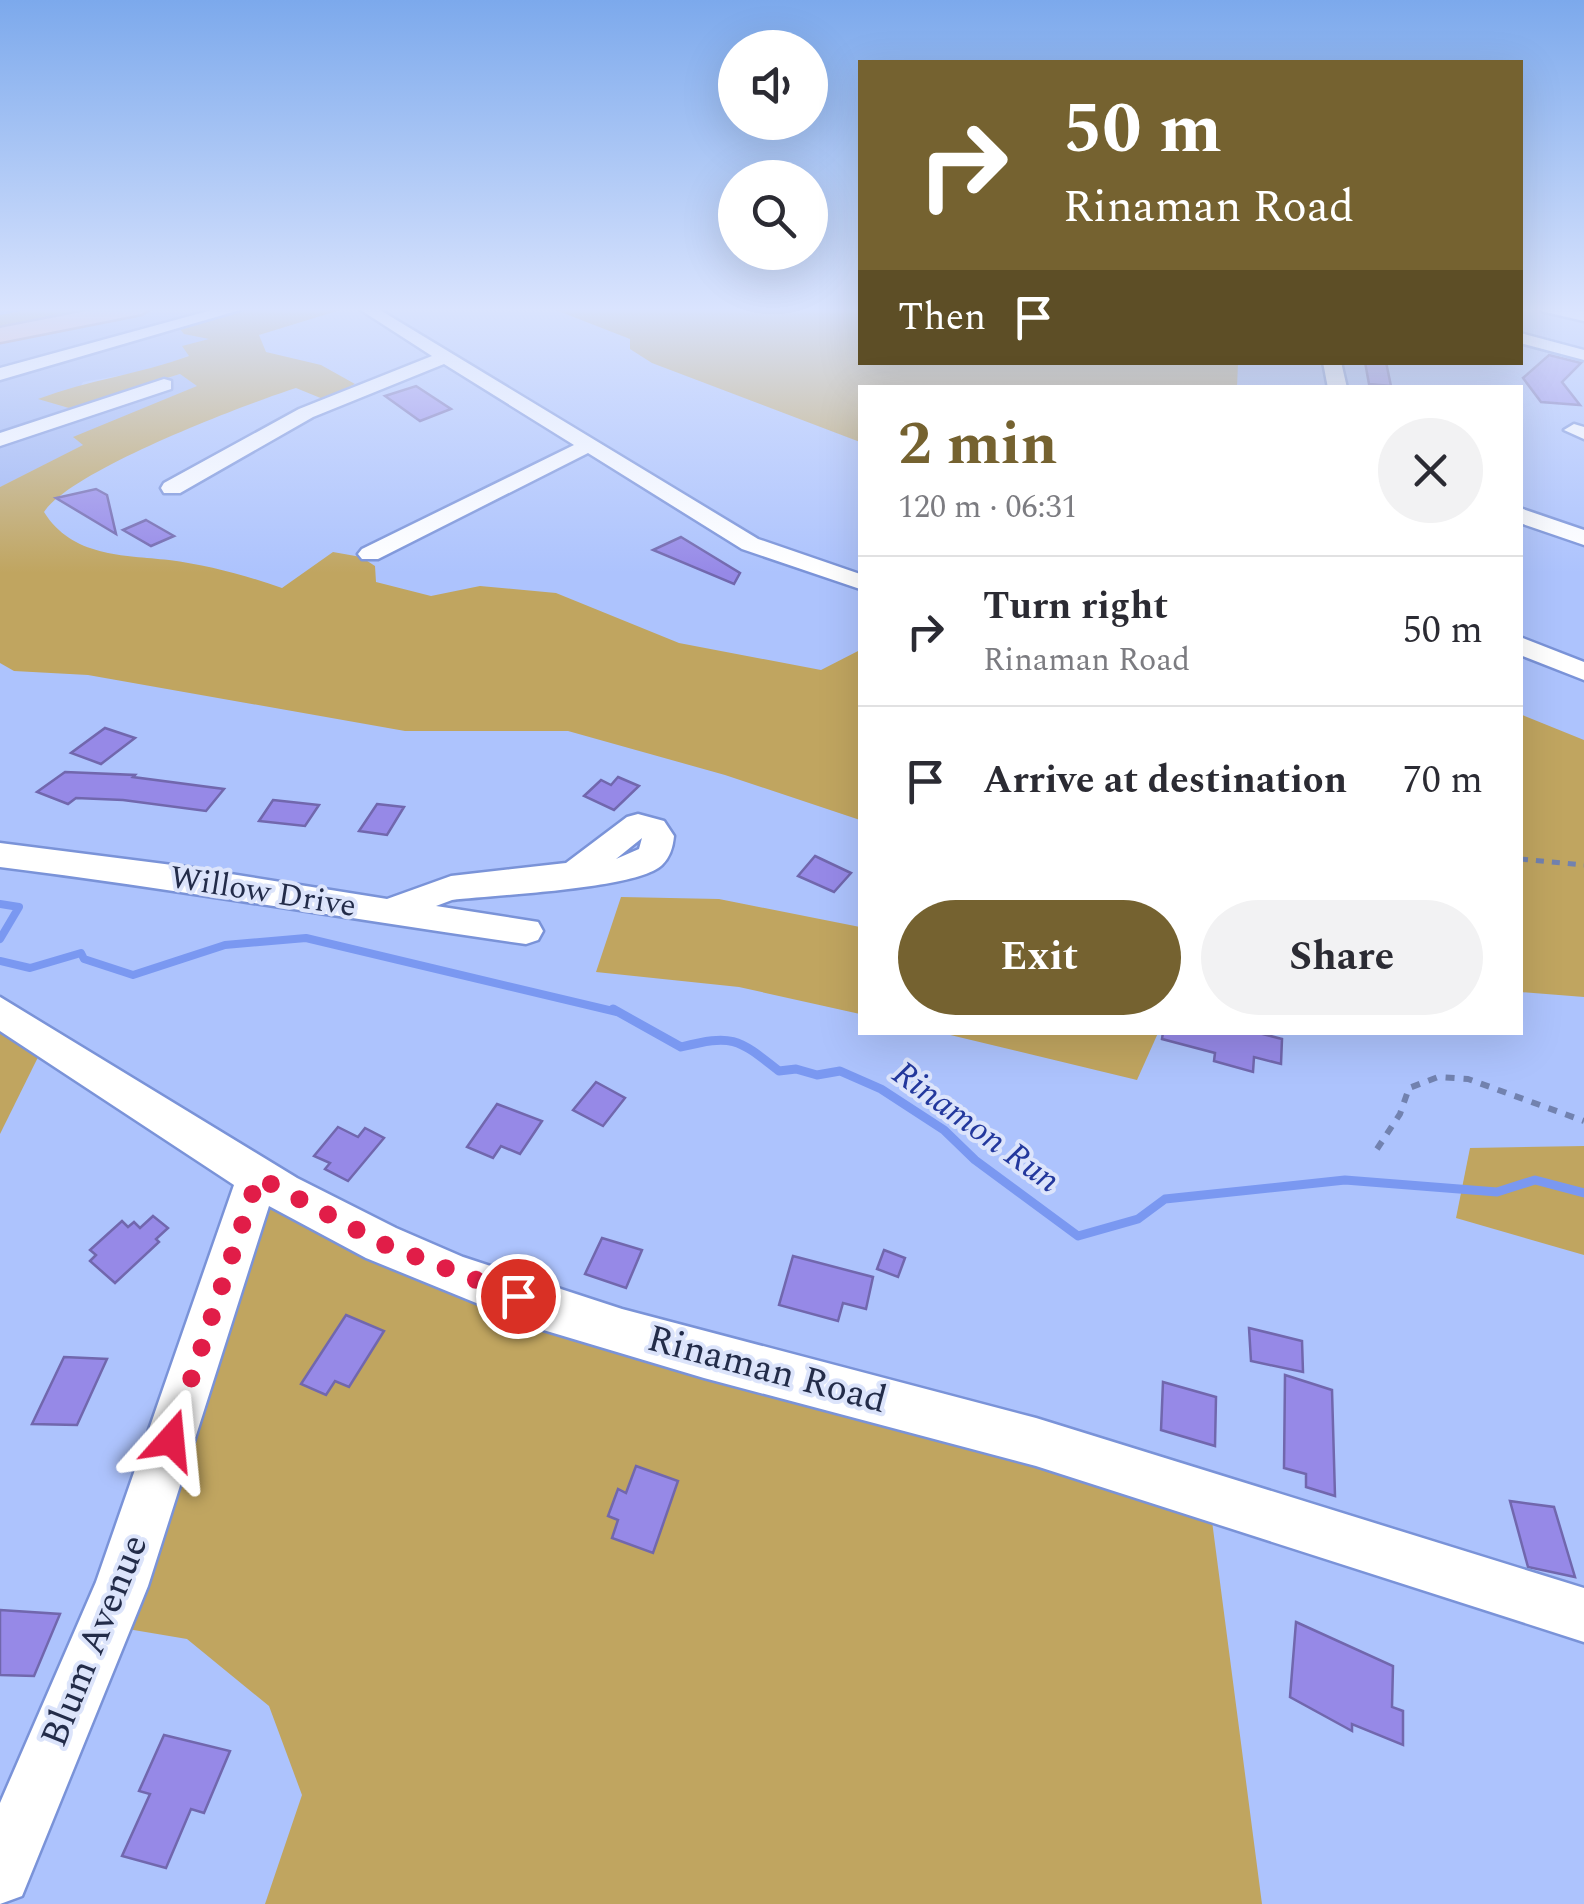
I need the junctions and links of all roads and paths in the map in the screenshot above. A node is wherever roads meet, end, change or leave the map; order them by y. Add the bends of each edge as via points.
1 (132, 396) edge
2 (348, 396) edge
3 (510, 396) edge
4 (0, 440) edge
5 (590, 445) junction
6 (172, 488) dead end
7 (1523, 517) edge
8 (1584, 538) edge
9 (370, 554) dead end
10 (858, 581) edge
11 (1523, 645) edge
12 (1584, 672) edge
13 (0, 855) edge
14 (1523, 858) edge
15 (1584, 865) edge
16 (574, 874) dead end
17 (392, 912) junction
18 (526, 931) dead end
19 (0, 1012) edge
20 (1584, 1120) edge
21 (1377, 1149) dead end
22 (258, 1177) junction
23 (1584, 1615) edge
24 (0, 1874) edge

1 - 4 street
2 - 6 street
3 - 5 street
5 - 9 street
5 - 10 street via 750,544
7 - 8 street
11 - 12 street
13 - 17 street, Willow Drive
14 - 15 path
16 - 17 street via 451,888
17 - 18 street, Willow Drive
19 - 22 street, Rinaman Road
20 - 21 path via 1468,1079 1438,1077 1409,1088
22 - 23 street, Rinaman Road via 457,1276 592,1321 1036,1442
22 - 24 street, Blum Avenue via 121,1586

